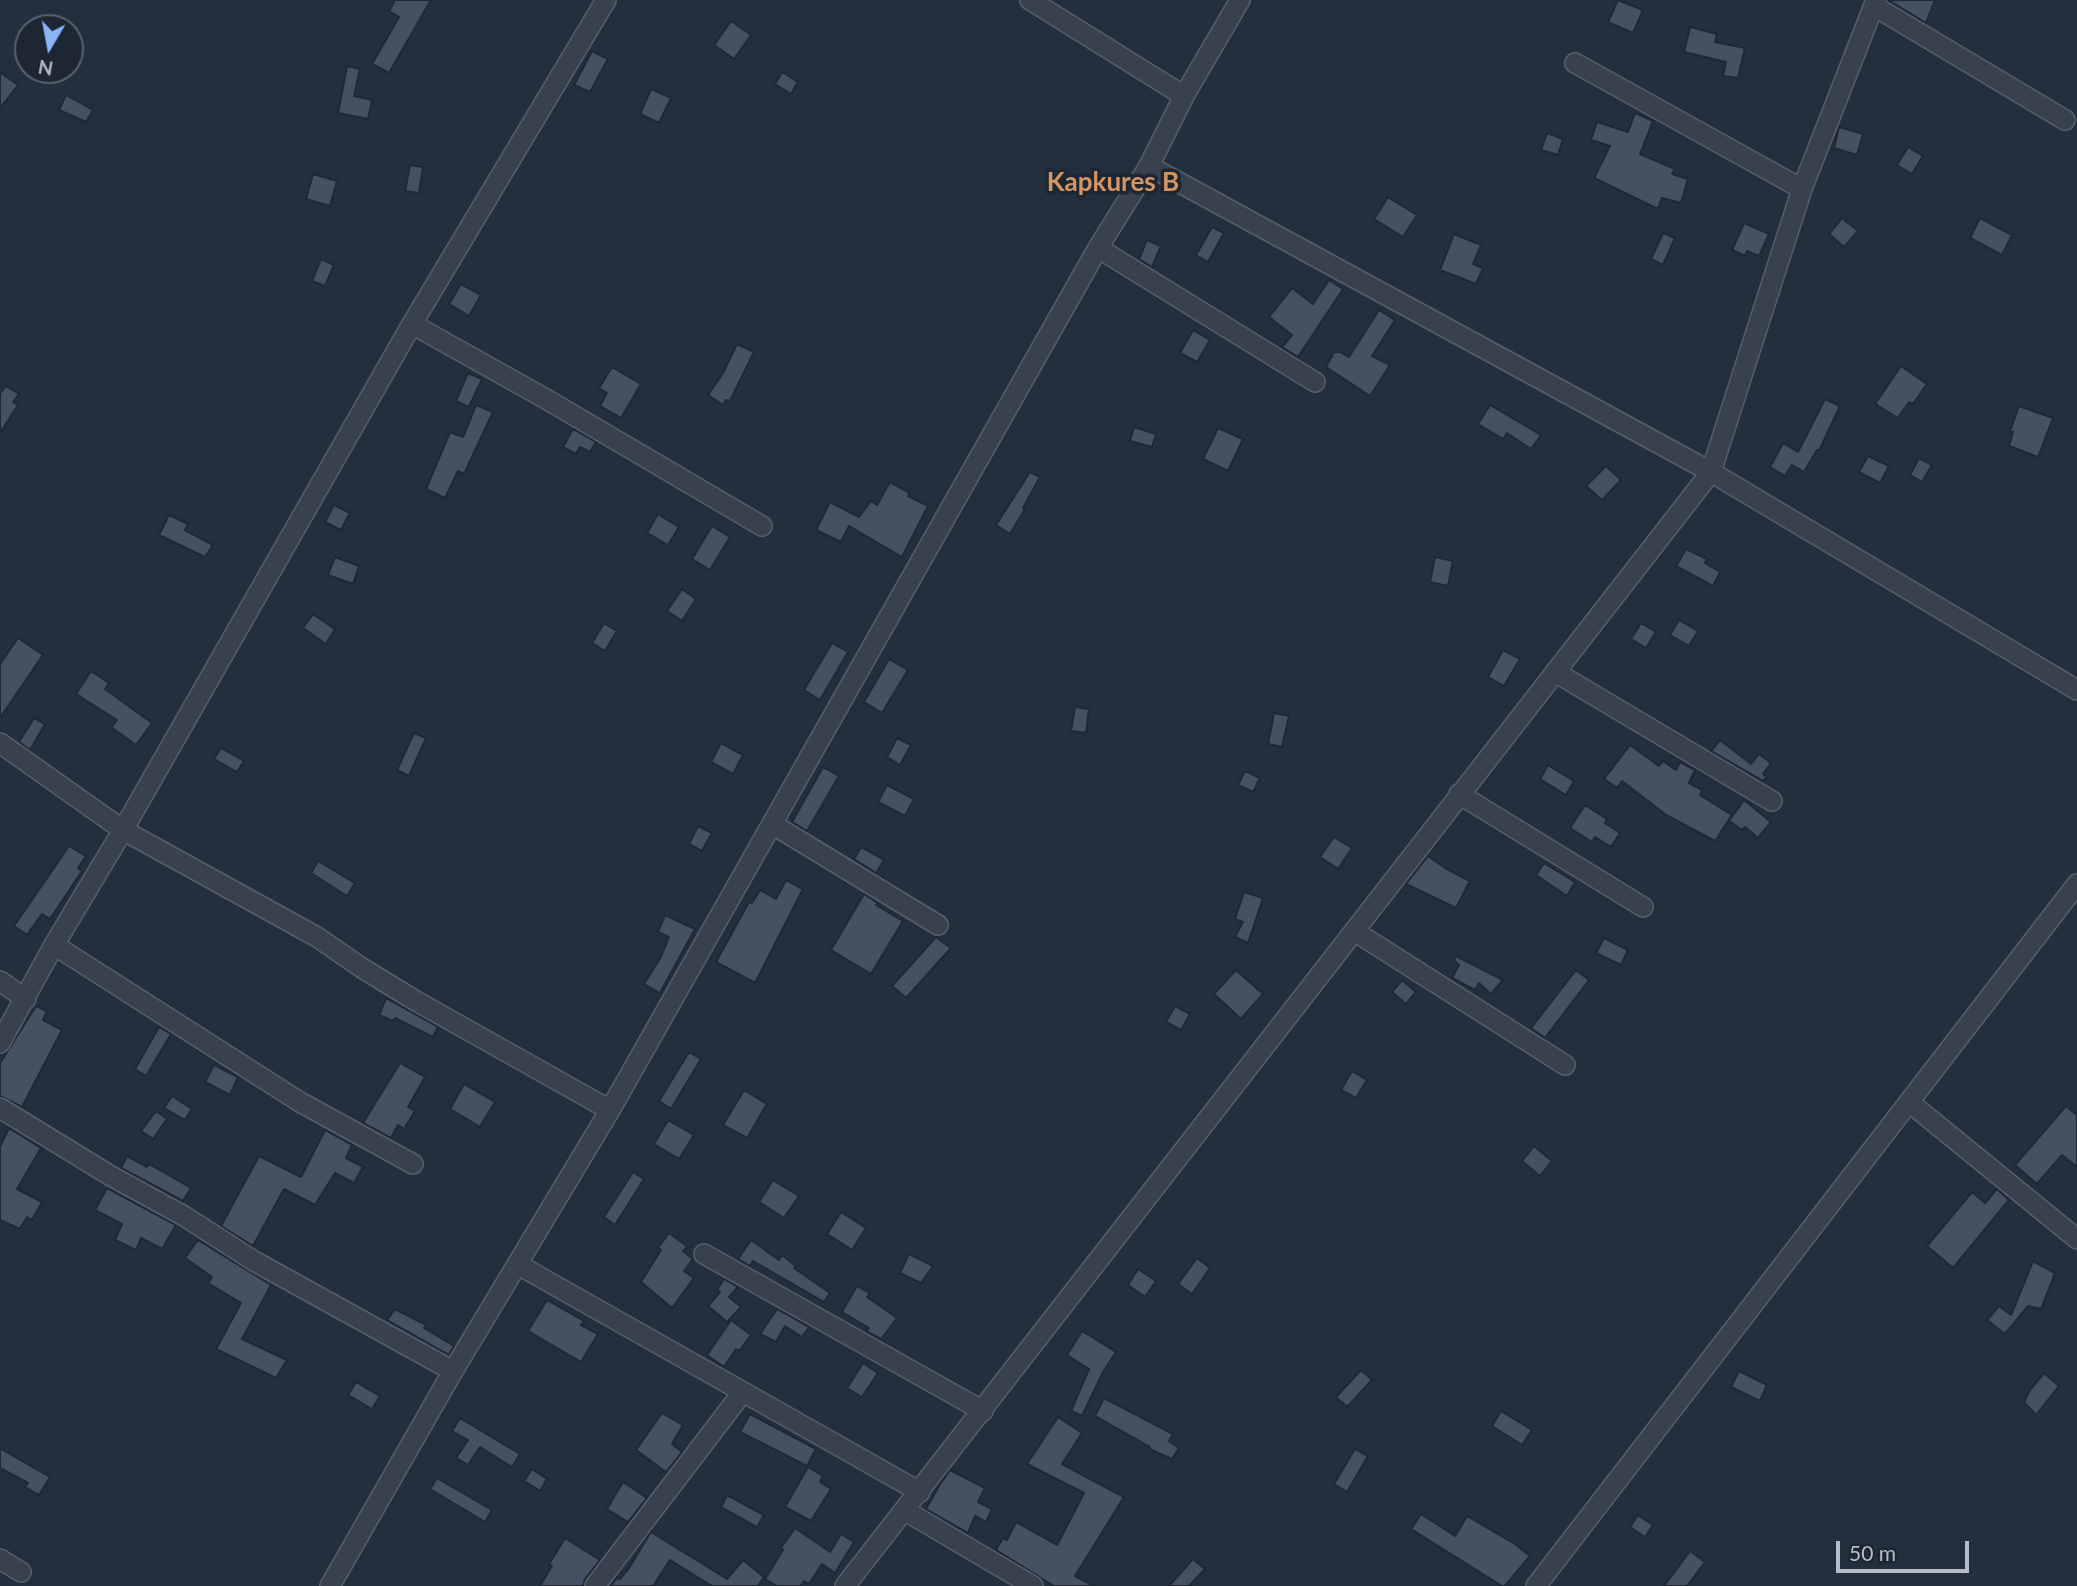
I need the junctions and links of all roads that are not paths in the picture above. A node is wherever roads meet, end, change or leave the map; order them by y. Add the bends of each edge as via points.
1 (606, 0) edge
2 (1030, 0) edge
3 (1240, 0) edge
4 (1875, 3) edge
5 (1575, 63) dead end
6 (1184, 96) junction
7 (2065, 120) dead end
8 (1149, 166) junction
9 (1802, 189) junction
10 (1098, 248) junction
11 (412, 324) junction
12 (1315, 382) dead end
13 (1711, 472) junction
14 (762, 526) dead end
15 (1555, 672) junction
16 (2077, 690) edge
17 (0, 743) edge
18 (1459, 794) junction
19 (1772, 801) dead end
20 (772, 824) junction
21 (123, 830) junction
22 (2077, 884) edge
23 (1643, 907) dead end
24 (938, 925) dead end
25 (1354, 930) junction
26 (54, 945) junction
27 (0, 981) edge
28 (26, 999) junction
29 (0, 1044) edge
30 (1565, 1065) dead end
31 (1909, 1102) junction
32 (0, 1108) edge
33 (610, 1110) junction
34 (413, 1164) dead end
35 (2077, 1239) edge
36 (704, 1254) dead end
37 (517, 1264) junction
38 (453, 1371) junction
39 (742, 1393) junction
40 (983, 1411) junction
41 (920, 1492) junction
42 (904, 1510) junction
43 (0, 1559) edge
44 (21, 1572) dead end
45 (330, 1586) edge
46 (595, 1586) edge
47 (845, 1586) edge
48 (1033, 1586) edge
49 (1536, 1586) edge

1 - 11 street
2 - 6 street
3 - 6 street
4 - 7 street
4 - 9 street
5 - 9 street
6 - 8 street
8 - 10 street
8 - 13 street
9 - 13 street
10 - 12 street
10 - 20 street
11 - 14 street
11 - 21 street
13 - 15 street
13 - 16 street
15 - 18 street
15 - 19 street
17 - 21 street
18 - 23 street
18 - 25 street
20 - 24 street
20 - 33 street
21 - 26 street
21 - 33 street via 317,937 416,1001
22 - 31 street
25 - 30 street
25 - 40 street
26 - 28 street
26 - 34 street via 300,1102
27 - 28 street
28 - 29 street
31 - 35 street
31 - 49 street
32 - 38 street via 254,1261
33 - 37 street
36 - 40 street
37 - 38 street
37 - 39 street
38 - 45 street
39 - 41 street
39 - 46 street
40 - 41 street
41 - 42 street
42 - 47 street
42 - 48 street
43 - 44 street

